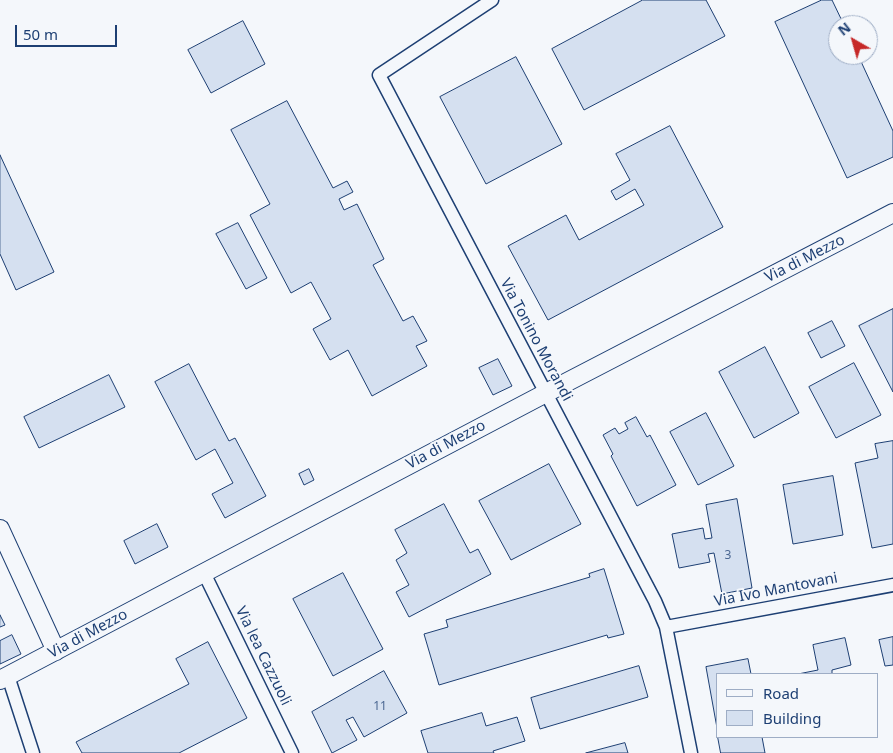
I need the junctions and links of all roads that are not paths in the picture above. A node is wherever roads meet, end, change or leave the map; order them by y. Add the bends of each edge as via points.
1 (492, 0) edge
2 (893, 214) edge
3 (546, 393) junction
4 (0, 530) edge
5 (204, 573) junction
6 (893, 585) edge
7 (666, 627) junction
8 (56, 651) junction
9 (4, 678) edge
10 (32, 753) edge
11 (292, 753) edge
12 (691, 753) edge

1 - 3 street, Via Tonino Morandi via 379,75
2 - 3 street, Via di Mezzo
3 - 5 street, Via di Mezzo
3 - 7 street, Via Tonino Morandi
4 - 8 street
5 - 8 street, Via di Mezzo
5 - 11 street, Via lea Cazzuoli
6 - 7 street, Via Ivo Mantovani
7 - 12 street, Via Tonino Morandi
8 - 9 street, Via di Mezzo
9 - 10 street

